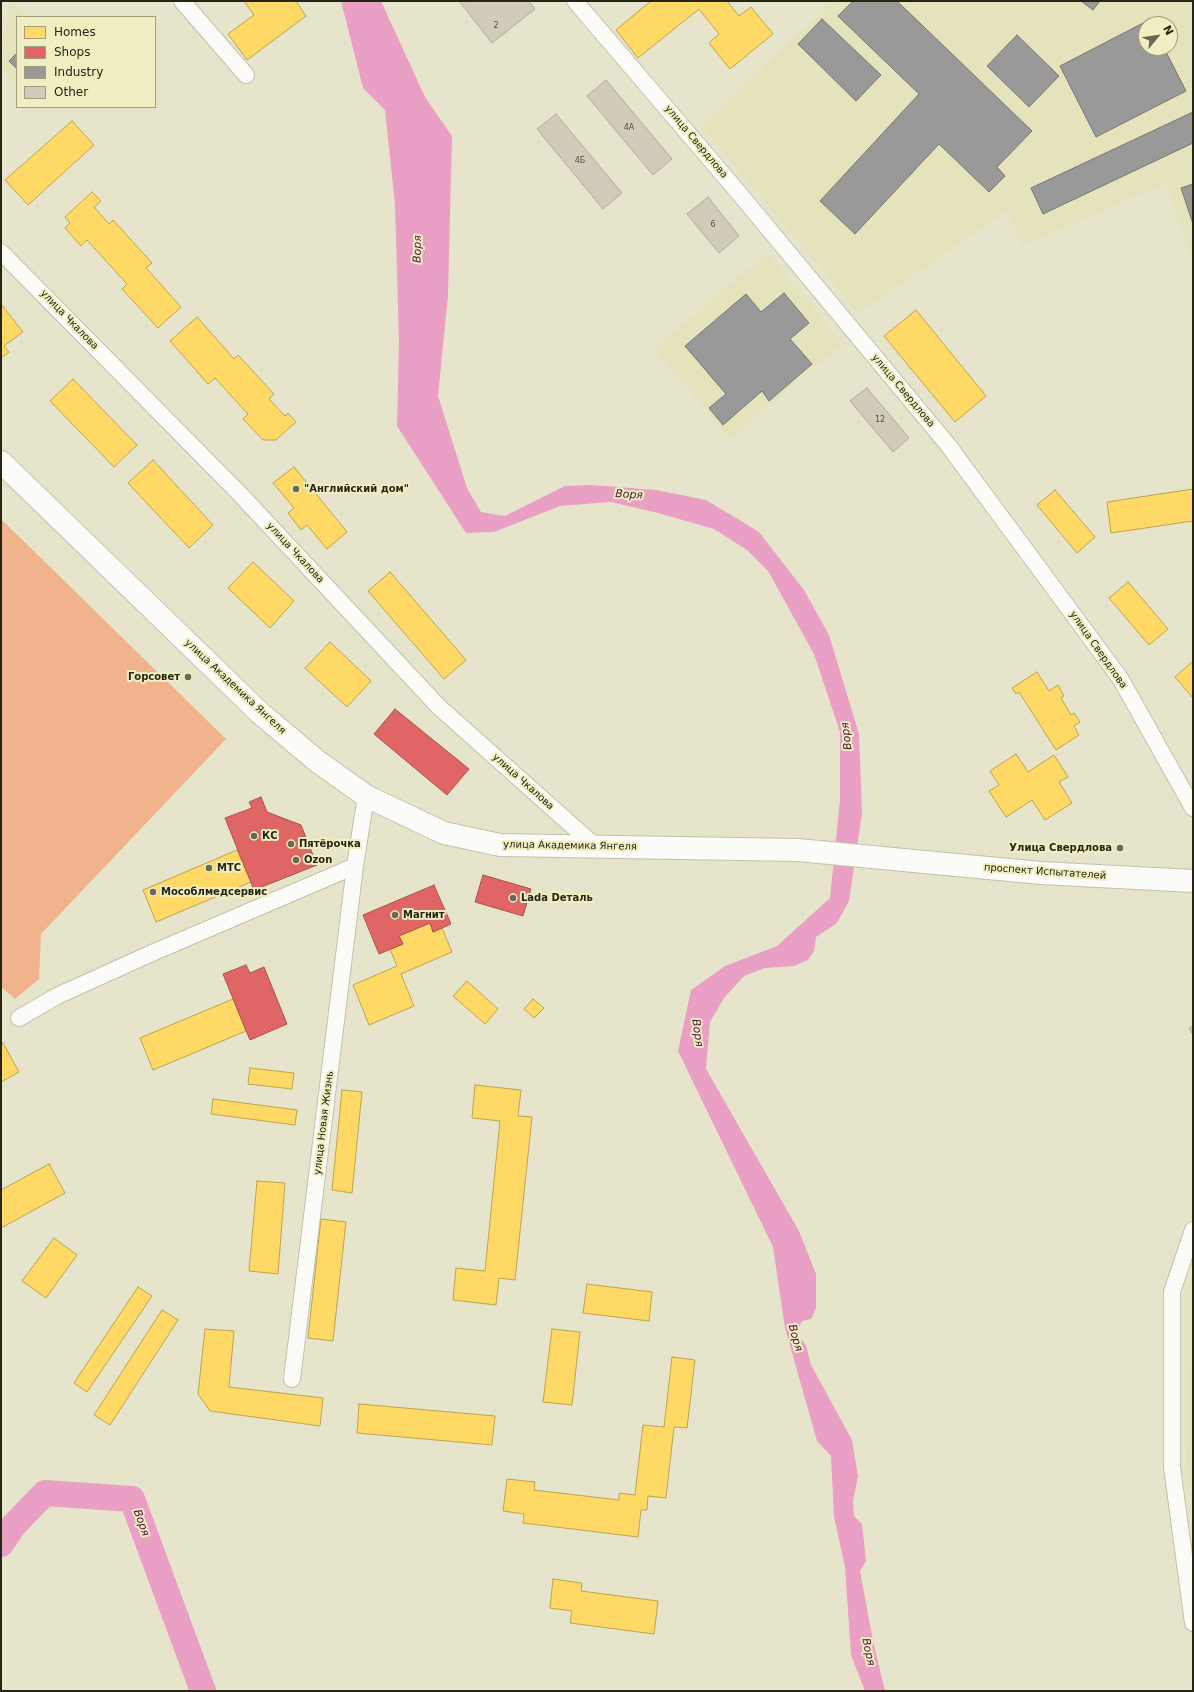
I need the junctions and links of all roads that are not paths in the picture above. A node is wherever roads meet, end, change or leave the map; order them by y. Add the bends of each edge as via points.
1 (182, 1) edge
2 (576, 1) edge
3 (246, 75) dead end
4 (1, 252) edge
5 (1, 462) edge
6 (366, 796) junction
7 (1193, 808) edge
8 (595, 846) junction
9 (898, 860) joint
10 (355, 866) junction
11 (1193, 881) edge
12 (19, 1018) dead end
13 (1193, 1230) edge
14 (292, 1379) dead end
15 (1193, 1623) edge

1 - 3 street
2 - 7 street, улица Свердлова via 953,451 1120,678
4 - 8 street, улица Чкалова via 238,492 439,707
5 - 6 main road, улица Академика Янгеля via 260,713 317,761
6 - 8 main road, улица Академика Янгеля via 444,833 500,845
6 - 10 street, улица Новая Жизнь
8 - 9 main road, улица Академика Янгеля via 798,850
9 - 11 main road, проспект Испытателей via 1041,873
10 - 12 street via 57,996
10 - 14 street, улица Новая Жизнь
13 - 15 street via 1172,1292 1172,1467

